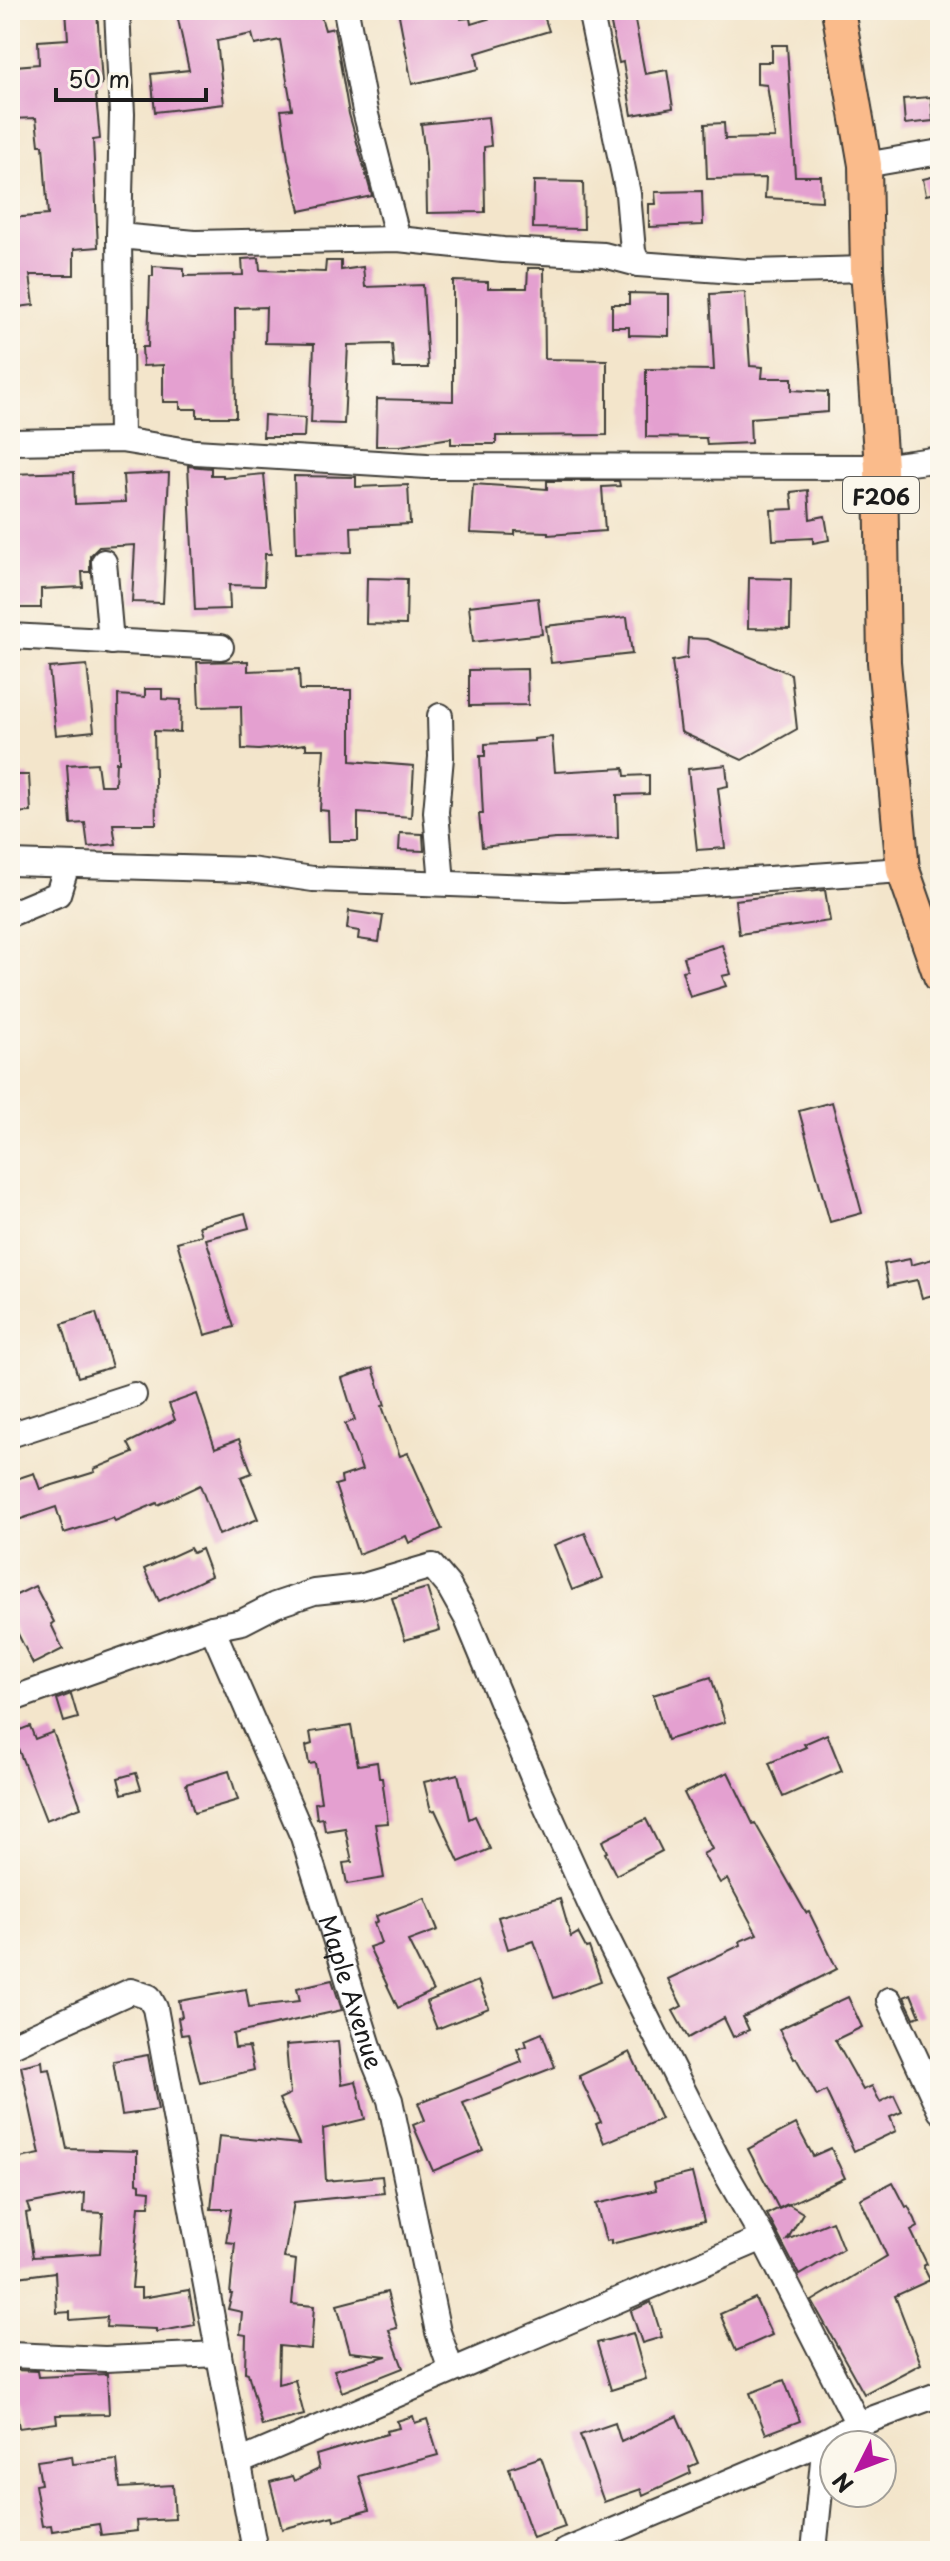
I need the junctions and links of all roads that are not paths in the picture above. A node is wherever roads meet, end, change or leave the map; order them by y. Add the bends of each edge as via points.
1 (117, 10) edge
2 (346, 10) edge
3 (590, 10) edge
4 (838, 10) edge
5 (940, 152) edge
6 (865, 165) junction
7 (119, 236) junction
8 (398, 239) junction
9 (638, 264) junction
10 (867, 269) junction
11 (121, 440) junction
12 (10, 442) edge
13 (940, 459) edge
14 (881, 467) junction
15 (104, 562) dead end
16 (10, 636) edge
17 (111, 642) junction
18 (221, 647) dead end
19 (440, 716) dead end
20 (10, 863) edge
21 (67, 865) junction
22 (903, 870) junction
23 (442, 883) junction
24 (10, 914) edge
25 (940, 976) edge
26 (134, 1395) dead end
27 (10, 1435) edge
28 (212, 1628) junction
29 (10, 1700) edge
30 (889, 2000) dead end
31 (10, 2046) edge
32 (940, 2111) edge
33 (763, 2238) junction
34 (219, 2354) junction
35 (10, 2355) edge
36 (451, 2370) junction
37 (940, 2394) edge
38 (858, 2424) junction
39 (848, 2429) edge
40 (818, 2444) edge
41 (239, 2462) junction
42 (818, 2509) edge
43 (255, 2551) edge
44 (566, 2551) edge
45 (814, 2551) edge

1 - 7 street via 122,114
2 - 8 street
3 - 9 street
4 - 6 main road, F206
5 - 6 street
6 - 10 main road, F206
7 - 8 street via 195,243
7 - 11 street
8 - 9 street via 604,255
9 - 10 street via 749,272
10 - 14 main road, F206
11 - 12 street
11 - 14 street via 195,452 427,466
13 - 14 street
14 - 22 main road, F206 via 884,662
15 - 17 street
16 - 17 street
17 - 18 street
19 - 23 street via 436,812
20 - 21 street
21 - 23 street
21 - 24 street via 58,894
22 - 23 street via 564,888
22 - 25 main road, F206
26 - 27 street
28 - 29 street
28 - 33 street via 242,1622 314,1592 360,1587 432,1566 440,1574 467,1619 591,1906 717,2158
28 - 36 street, Maple Avenue via 303,1837 390,2100 438,2332
30 - 32 street
31 - 34 street via 131,1991 149,1997
33 - 36 street
33 - 38 street
34 - 35 street via 105,2359
34 - 41 street
36 - 41 street
37 - 38 street
38 - 39 street
40 - 44 street
41 - 43 street
42 - 45 street

